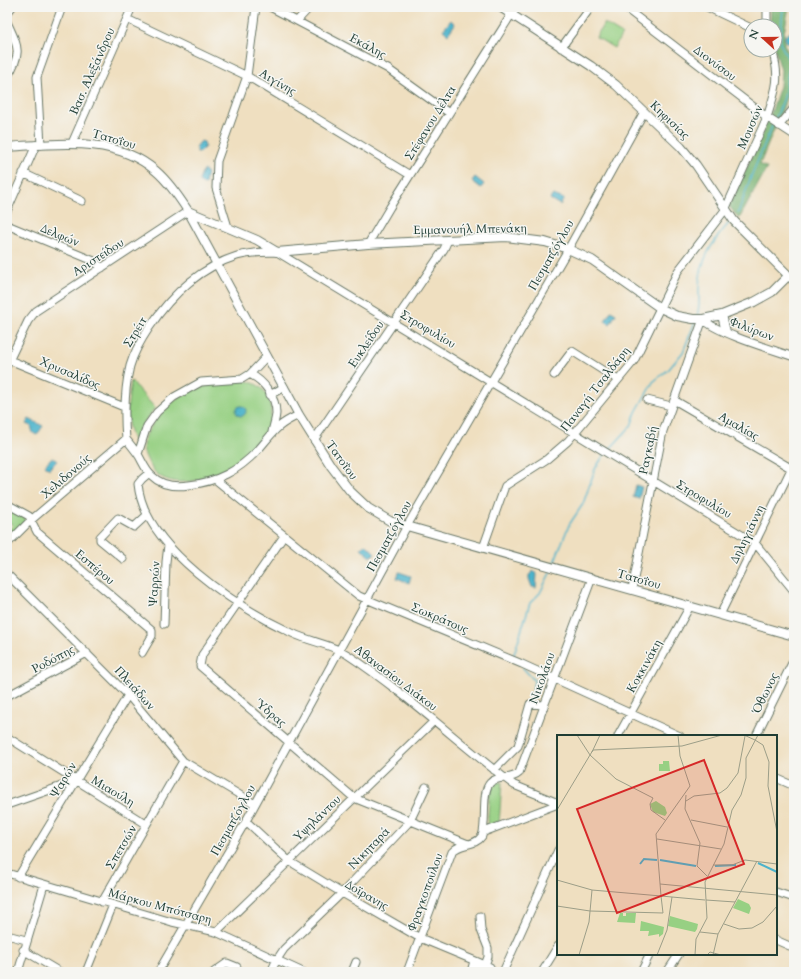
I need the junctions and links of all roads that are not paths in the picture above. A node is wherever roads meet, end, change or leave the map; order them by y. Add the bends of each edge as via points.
1 (12, 7) edge
2 (62, 7) edge
3 (132, 7) edge
4 (256, 7) edge
5 (270, 7) edge
6 (310, 7) edge
7 (500, 7) edge
8 (516, 7) edge
9 (591, 7) edge
10 (624, 7) edge
11 (707, 7) edge
12 (767, 7) edge
13 (7, 13) edge
14 (511, 15) junction
15 (767, 18) edge
16 (127, 19) junction
17 (297, 21) junction
18 (7, 22) edge
19 (743, 24) edge
20 (561, 48) junction
21 (774, 58) edge
22 (247, 76) junction
23 (7, 77) edge
24 (794, 108) edge
25 (644, 112) junction
26 (449, 113) junction
27 (768, 117) junction
28 (778, 125) junction
29 (794, 135) edge
30 (72, 143) junction
31 (38, 145) junction
32 (7, 146) edge
33 (24, 173) junction
34 (410, 175) junction
35 (82, 201) dead end
36 (7, 211) edge
37 (188, 212) junction
38 (729, 215) junction
39 (7, 225) edge
40 (228, 227) junction
41 (448, 240) junction
42 (368, 244) junction
43 (568, 249) junction
44 (277, 252) junction
45 (217, 265) junction
46 (102, 268) junction
47 (791, 279) edge
48 (660, 308) junction
49 (722, 315) junction
50 (703, 319) junction
51 (394, 322) junction
52 (726, 332) junction
53 (267, 356) junction
54 (794, 357) edge
55 (8, 361) edge
56 (250, 374) junction
57 (554, 375) dead end
58 (618, 380) junction
59 (490, 382) junction
60 (284, 387) junction
61 (270, 395) junction
62 (647, 400) dead end
63 (672, 403) junction
64 (124, 407) junction
65 (299, 415) junction
66 (272, 432) junction
67 (576, 433) junction
68 (126, 439) junction
69 (314, 440) junction
70 (138, 454) junction
71 (793, 467) edge
72 (149, 473) junction
73 (216, 480) junction
74 (652, 481) junction
75 (7, 504) edge
76 (147, 516) junction
77 (30, 521) junction
78 (407, 526) junction
79 (284, 536) junction
80 (755, 543) junction
81 (7, 544) edge
82 (168, 545) junction
83 (483, 548) junction
84 (123, 559) dead end
85 (7, 574) edge
86 (592, 578) junction
87 (632, 589) junction
88 (794, 591) edge
89 (366, 599) junction
90 (237, 603) junction
91 (690, 606) junction
92 (720, 614) junction
93 (164, 624) dead end
94 (794, 636) edge
95 (338, 650) junction
96 (87, 653) junction
97 (142, 653) dead end
98 (794, 659) edge
99 (554, 680) junction
100 (128, 695) junction
101 (7, 696) edge
102 (544, 705) junction
103 (630, 714) junction
104 (434, 721) junction
105 (619, 735) edge
106 (678, 735) edge
107 (756, 735) edge
108 (7, 737) edge
109 (288, 742) junction
110 (182, 761) junction
111 (494, 770) junction
112 (777, 778) edge
113 (506, 779) junction
114 (76, 781) junction
115 (794, 786) edge
116 (426, 787) dead end
117 (354, 798) junction
118 (255, 804) junction
119 (557, 804) edge
120 (557, 804) edge
121 (7, 805) edge
122 (246, 821) junction
123 (410, 821) junction
124 (146, 824) junction
125 (484, 832) junction
126 (468, 844) junction
127 (557, 852) edge
128 (289, 861) junction
129 (7, 874) edge
130 (18, 877) junction
131 (44, 885) junction
132 (777, 892) edge
133 (342, 893) junction
134 (794, 898) edge
135 (102, 902) junction
136 (113, 905) junction
137 (480, 916) dead end
138 (186, 926) junction
139 (216, 932) junction
140 (7, 935) edge
141 (420, 938) junction
142 (26, 940) junction
143 (777, 940) edge
144 (557, 948) edge
145 (794, 948) edge
146 (23, 950) junction
147 (650, 955) edge
148 (678, 955) edge
149 (276, 961) junction
150 (356, 962) dead end
151 (490, 967) edge
152 (236, 970) edge
153 (18, 972) edge
154 (60, 972) edge
155 (86, 972) edge
156 (158, 972) edge
157 (214, 972) edge
158 (272, 972) edge
159 (303, 972) edge
160 (352, 972) edge
161 (408, 972) edge
162 (471, 972) edge
163 (476, 972) edge
164 (542, 972) edge
165 (641, 972) edge
166 (667, 972) edge

1 - 13 street
2 - 31 street via 37,78
3 - 16 street, Βασ. Αλεξάνδρου
4 - 22 street
5 - 17 street, Εκάλης
6 - 17 street
7 - 14 main road, Κηφισίας
8 - 14 street, Στέφανου Δέλτα
9 - 20 street
10 - 27 street, Διονύσου
11 - 19 street
12 - 15 street
14 - 20 main road, Κηφισίας
14 - 26 street, Στέφανου Δέλτα
16 - 22 street, Αιγίνης
16 - 30 street, Βασ. Αλεξάνδρου
17 - 26 street, Εκάλης via 388,69
18 - 23 street via 18,48 17,59
20 - 25 main road, Κηφισίας via 606,76
21 - 27 street, Μουσών via 778,75
22 - 34 street, Αιγίνης
22 - 40 street via 217,161 216,188
24 - 28 street
25 - 38 main road, Κηφισίας via 692,160
25 - 43 street, Πεσματζόγλου
26 - 34 street, Στέφανου Δέλτα
27 - 28 street, Διονύσου
27 - 38 street, Μουσών
28 - 29 street, Διονύσου
30 - 31 main road, Τατοΐου
30 - 37 main road, Τατοΐου via 111,148 146,163 165,180
31 - 32 main road, Τατοΐου
31 - 33 street
33 - 35 street
33 - 36 street
34 - 42 street, Στέφανου Δέλτα
37 - 40 main road
37 - 45 main road, Τατοΐου
37 - 46 street, Αριστείδου
38 - 47 main road, Κηφισίας
38 - 48 street, Παναγή Τσαλδάρη via 678,271
39 - 46 street, Δελφών via 94,261
40 - 44 main road, Στροφυλίου
41 - 42 main road, Εμμανουήλ Μπενάκη
41 - 43 main road, Εμμανουήλ Μπενάκη via 520,238
41 - 51 street, Ευκλείδου
42 - 44 main road, Εμμανουήλ Μπενάκη
43 - 48 main road, Εμμανουήλ Μπενάκη via 595,261
43 - 59 street, Πεσματζόγλου
44 - 45 street, Εμμανουήλ Μπενάκη via 240,255
44 - 51 street, Στροφυλίου
45 - 53 main road, Τατοΐου
45 - 64 street, Στρέιτ via 199,274 178,292 141,340 130,365
46 - 55 street, Αριστείδου via 32,315
47 - 49 main road, Εμμανουήλ Μπενάκη via 764,297
48 - 50 main road, Εμμανουήλ Μπενάκη via 677,316
48 - 58 street, Παναγή Τσαλδάρη via 639,353
49 - 50 main road, Εμμανουήλ Μπενάκη
49 - 52 main road
50 - 52 street, Φιλύρων via 707,324
50 - 63 street, Ραγκαβή
51 - 59 street, Στροφυλίου
51 - 69 street, Ευκλείδου
52 - 54 street, Φιλύρων
53 - 56 street
53 - 60 main road, Τατοΐου
55 - 64 street, Χρυσαλίδος
56 - 61 street via 262,382
56 - 70 street via 242,379 201,382 180,392 150,421 144,431
57 - 58 street via 572,351
58 - 67 street, Παναγή Τσαλδάρη
59 - 67 street, Στροφυλίου
59 - 78 street, Πεσματζόγλου
60 - 61 street
60 - 65 main road, Τατοΐου
61 - 66 street via 276,413
62 - 63 street, Αμαλίας
63 - 71 street, Αμαλίας
63 - 74 street, Ραγκαβή
64 - 68 street, Στρέιτ
65 - 66 street via 279,425
65 - 69 main road, Τατοΐου
66 - 73 street via 237,469
67 - 74 street, Στροφυλίου
67 - 83 street, Παναγή Τσαλδάρη via 546,459 505,486
68 - 70 street
68 - 77 street, Χελιδονούς
69 - 78 main road, Τατοΐου via 340,479 357,498 374,512
70 - 72 street
71 - 80 street, Δηληγιάννη
72 - 73 street via 162,483 180,486
72 - 76 street, Αθανασίου Διάκου via 138,484
73 - 79 street, Σωκράτους
74 - 80 street, Στροφυλίου
74 - 87 street, Ραγκαβή
75 - 77 street, Εσπέρου via 29,516
76 - 82 street, Αθανασίου Διάκου
76 - 84 street via 134,527 118,518 100,537 100,540
77 - 81 street, Χελιδονούς
77 - 97 street, Εσπέρου via 37,532 152,630 152,636
78 - 83 main road, Τατοΐου
78 - 89 street, Πεσματζόγλου
79 - 89 street, Σωκράτους via 352,592
79 - 90 street, Ύδρας
80 - 88 street, Στροφυλίου
80 - 92 street, Δηληγιάννη
82 - 90 street, Αθανασίου Διάκου via 215,588
82 - 93 street, Ψαρρών
83 - 86 main road, Τατοΐου
85 - 96 street, Πλειάδων
86 - 87 main road, Τατοΐου
86 - 99 street, Νικολάου
87 - 91 main road, Τατοΐου
89 - 95 street, Πεσματζόγλου
89 - 99 street, Σωκράτους
90 - 95 street, Αθανασίου Διάκου via 293,634
90 - 109 street, Ύδρας via 202,655 200,666
91 - 92 main road, Τατοΐου
91 - 103 street, Κοκκινάκη
92 - 94 main road, Τατοΐου
95 - 104 street, Αθανασίου Διάκου via 359,662
95 - 109 street, Πεσματζόγλου
96 - 100 street, Πλειάδων
96 - 101 street, Ροδόπης
98 - 107 street, Όθωνος
99 - 102 street, Νικολάου
99 - 103 street, Σωκράτους
100 - 110 street, Πλειάδων
100 - 114 street, Ψαρών
102 - 111 street via 530,704 518,746
102 - 113 street, Νικολάου via 519,773
103 - 105 street, Κοκκινάκη
103 - 106 street, Σωκράτους
104 - 111 street, Αθανασίου Διάκου
104 - 117 street, Υψηλάντου
108 - 114 street, Μιαούλη
109 - 117 street, Ύδρας
109 - 118 street, Πεσματζόγλου
110 - 118 street, Πλειάδων
110 - 124 street, Σπετσών
111 - 113 street, Αθανασίου Διάκου
112 - 115 street
113 - 119 street, Αθανασίου Διάκου
113 - 125 street via 494,780 488,786
114 - 121 street
114 - 124 street, Μιαούλη
114 - 130 street, Ψαρών
116 - 123 street, Νικηταρά
117 - 123 street, Ύδρας
117 - 128 street, Υψηλάντου
118 - 122 street, Πεσματζόγλου
120 - 125 street, Φραγκοπούλου
122 - 128 street, Δοϊρανης
122 - 138 street, Πεσματζόγλου
123 - 126 street, Ύδρας
123 - 133 street, Νικηταρά
124 - 135 street, Σπετσών
125 - 126 street, Φραγκοπούλου via 480,839
126 - 141 street, Φραγκοπούλου via 458,846 452,852
127 - 151 street
128 - 133 street, Δοϊρανης
128 - 139 street, Υψηλάντου
129 - 130 street, Μάρκου Μπότσαρη
130 - 131 street, Μάρκου Μπότσαρη
131 - 135 street, Μάρκου Μπότσαρη
131 - 142 street
132 - 134 street
133 - 141 street, Δοϊρανης
133 - 149 street, Νικηταρά via 284,949
135 - 136 street, Μάρκου Μπότσαρη
136 - 138 street, Μάρκου Μπότσαρη
136 - 155 street
137 - 151 street
138 - 139 street, Μάρκου Μπότσαρη
138 - 156 street, Πεσματζόγλου
139 - 149 street, Μάρκου Μπότσαρη
140 - 142 street
141 - 151 street, Δοϊρανης
141 - 161 street, Φραγκοπούλου
142 - 146 street
143 - 145 street
144 - 164 street
146 - 153 street
146 - 154 street
147 - 165 street
148 - 166 street
149 - 158 street, Νικηταρά
149 - 159 street, Μάρκου Μπότσαρη
150 - 160 street
151 - 162 street
151 - 163 street
152 - 157 street via 227,964

